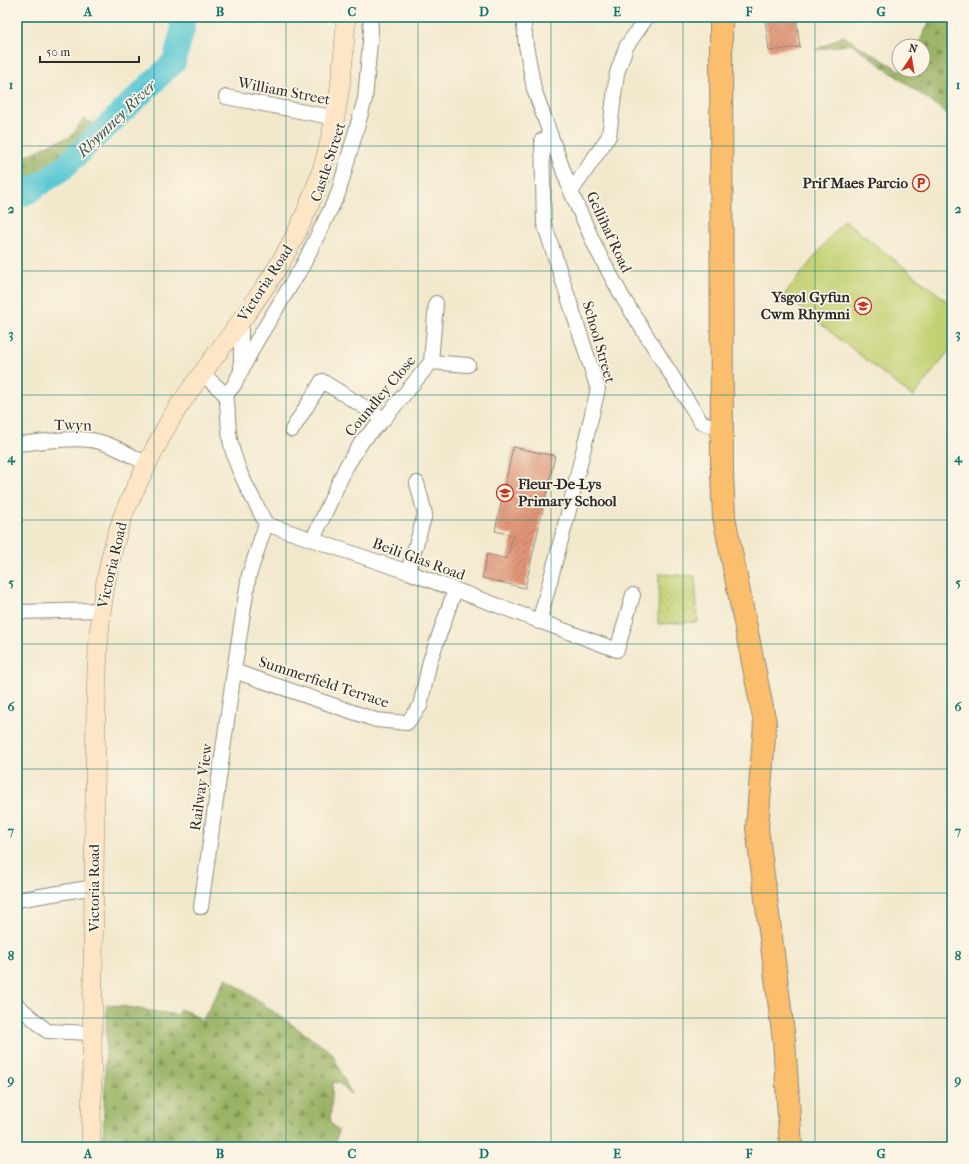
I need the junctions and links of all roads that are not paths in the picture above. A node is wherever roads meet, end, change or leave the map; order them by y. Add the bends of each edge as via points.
1 (346, 17) edge
2 (370, 17) edge
3 (523, 17) edge
4 (647, 17) edge
5 (721, 17) edge
6 (226, 97) dead end
7 (336, 118) junction
8 (542, 140) dead end
9 (572, 192) junction
10 (436, 303) dead end
11 (241, 321) junction
12 (431, 362) junction
13 (468, 365) dead end
14 (241, 372) junction
15 (203, 374) junction
16 (226, 395) junction
17 (384, 419) junction
18 (292, 430) dead end
19 (722, 430) junction
20 (17, 444) edge
21 (147, 464) junction
22 (417, 483) dead end
23 (266, 524) junction
24 (313, 539) junction
25 (408, 572) junction
26 (455, 590) junction
27 (633, 595) dead end
28 (101, 610) junction
29 (17, 612) edge
30 (539, 622) junction
31 (234, 671) junction
32 (94, 887) junction
33 (17, 900) edge
34 (201, 907) dead end
35 (17, 1005) edge
36 (92, 1033) junction
37 (91, 1147) edge
38 (792, 1147) edge

1 - 7 main road, Victoria Road via 344,58
2 - 14 street, Castle Street via 365,99 338,194 303,265 279,302
3 - 9 street, Gellihaf Road via 534,89
4 - 9 street via 626,47 617,72 609,136
5 - 19 main road
6 - 7 street, William Street
7 - 11 main road, Victoria Road via 316,188 297,232 275,272
8 - 30 street, School Street via 544,223 598,389
9 - 19 street, Gellihaf Road via 597,250 623,298 701,422
10 - 12 street, Coundley Close
11 - 14 street
11 - 15 main road, Victoria Road
12 - 13 street, Coundley Close
12 - 17 street, Coundley Close
14 - 16 street, Castle Street
15 - 16 street
15 - 21 main road, Victoria Road via 176,411
16 - 23 street via 231,444 239,469
17 - 18 street via 322,381
17 - 24 street, Coundley Close via 363,440 346,467
19 - 38 main road via 724,517 765,723 757,828 784,1040
20 - 21 street, Twyn via 92,440 118,448
21 - 28 main road, Victoria Road via 122,519 110,560
22 - 25 street via 425,514
23 - 24 street, Beili Glas Road
23 - 31 street, Railway View via 249,575
24 - 25 street, Beili Glas Road
25 - 26 street, Beili Glas Road
26 - 30 street, Beili Glas Road
26 - 31 street, Summerfield Terrace via 430,661 420,706 407,723 376,720
27 - 30 street, Beili Glas Road via 617,650
28 - 29 street
28 - 32 main road, Victoria Road via 95,691
31 - 34 street, Railway View
32 - 33 street
32 - 36 main road, Victoria Road
35 - 36 street via 48,1031
36 - 37 main road, Victoria Road

